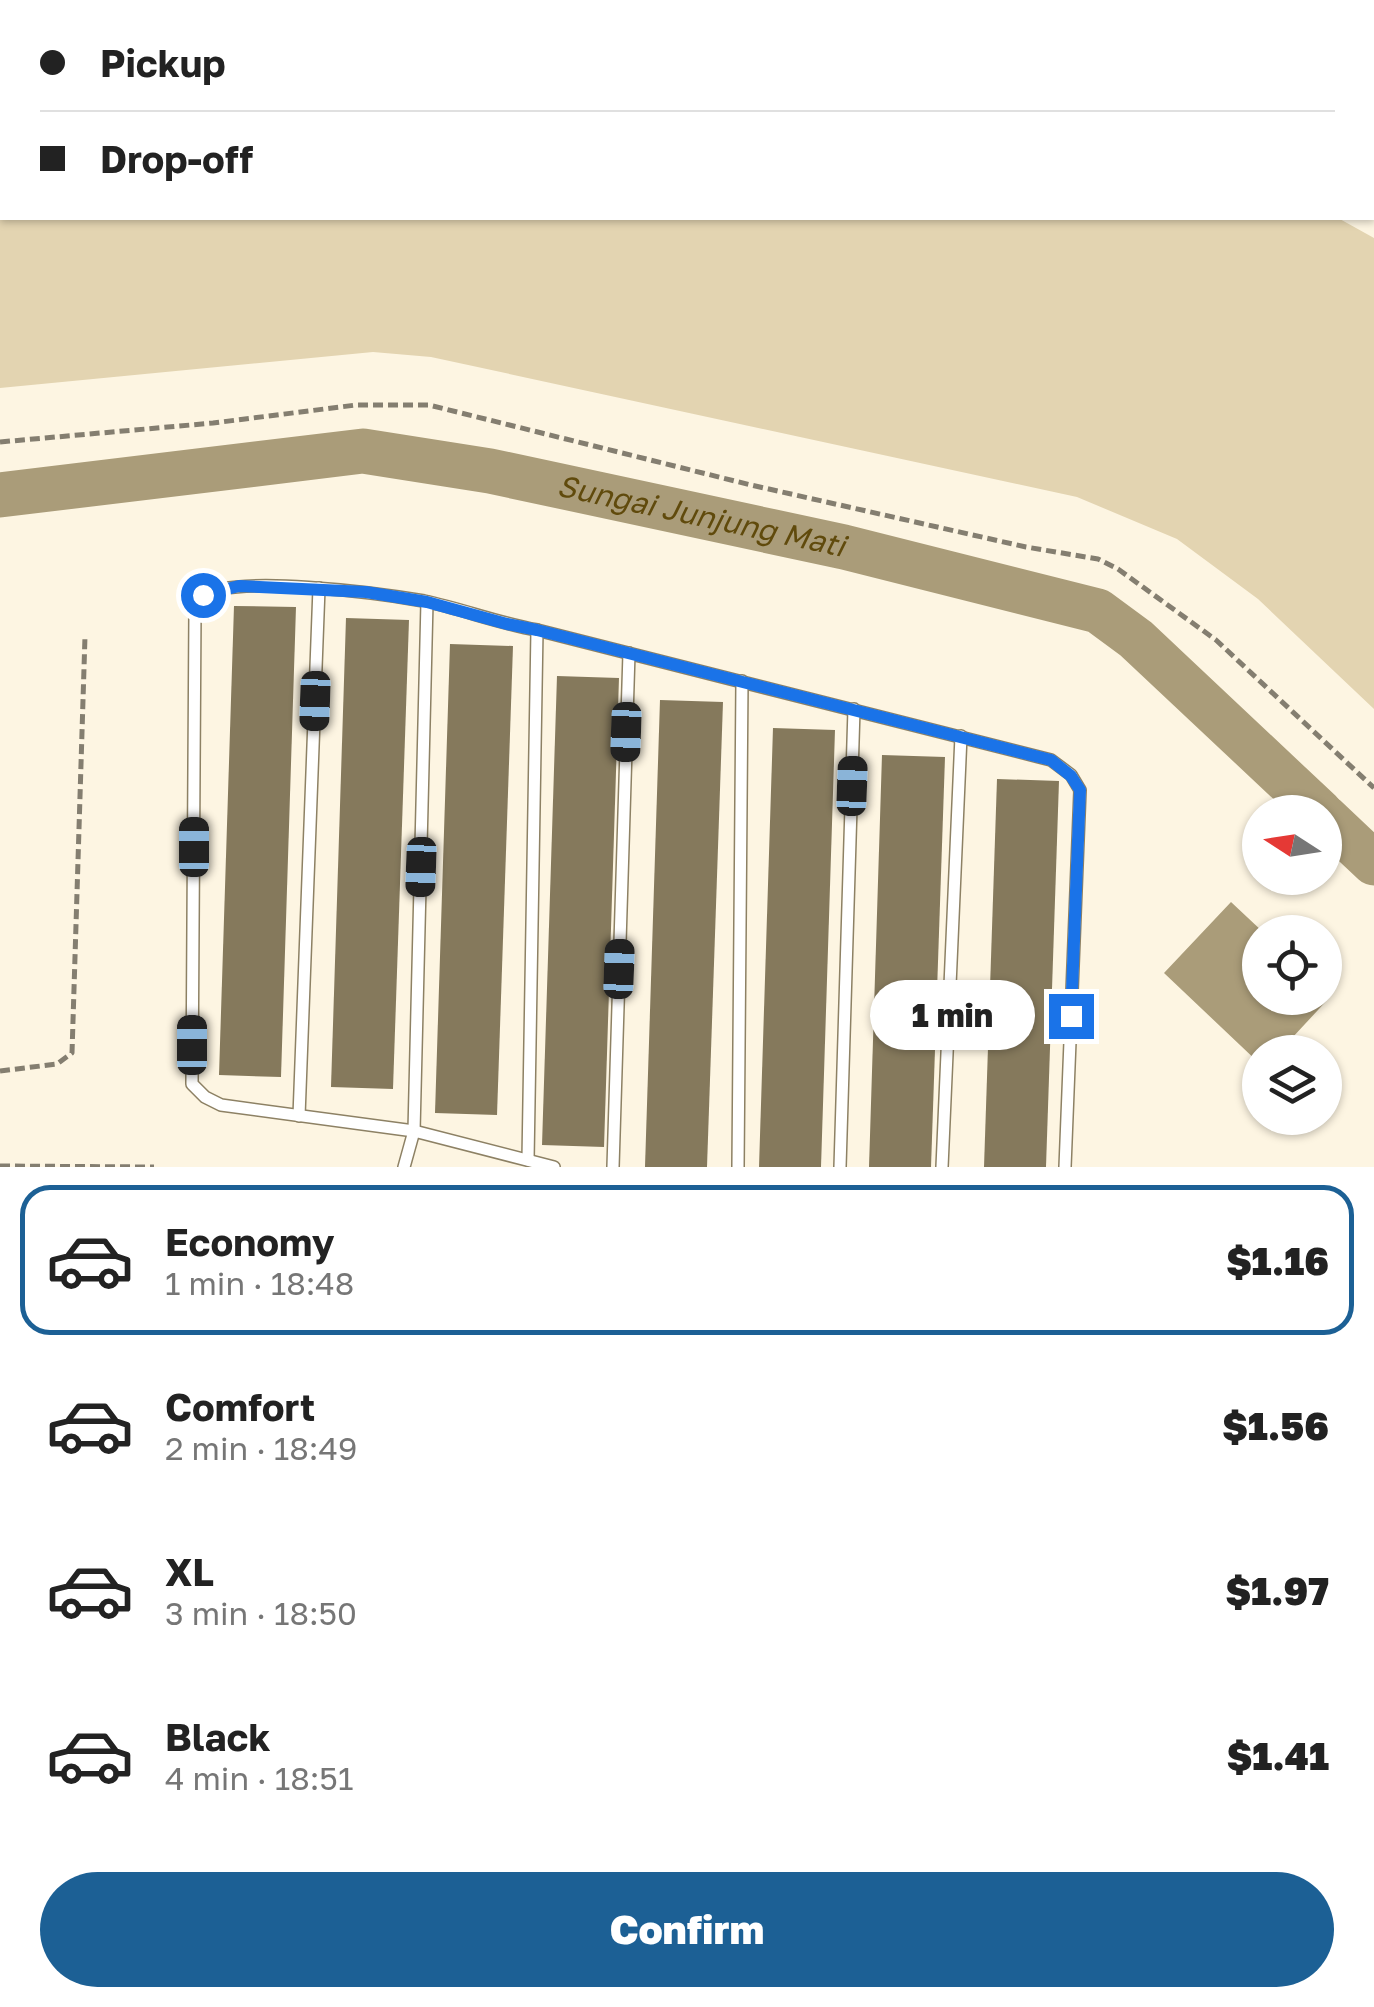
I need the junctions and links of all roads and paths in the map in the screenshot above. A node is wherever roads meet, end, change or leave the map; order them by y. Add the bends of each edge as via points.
1 (0, 442) edge
2 (319, 588) junction
3 (427, 602) junction
4 (537, 630) junction
5 (85, 636) dead end
6 (629, 652) junction
7 (742, 681) junction
8 (854, 709) junction
9 (962, 736) junction
10 (1374, 788) edge
11 (0, 1071) edge
12 (299, 1116) junction
13 (414, 1131) junction
14 (528, 1160) junction
15 (0, 1166) edge
16 (85, 1167) edge
17 (154, 1167) edge
18 (404, 1167) edge
19 (554, 1167) edge
20 (614, 1167) edge
21 (738, 1167) edge
22 (840, 1167) edge
23 (942, 1167) edge
24 (1066, 1167) edge

1 - 10 path via 356,405 429,405 751,485 1098,558 1216,640
2 - 3 lane
2 - 12 lane
2 - 12 lane via 239,586 203,595 195,610 192,1084 221,1105
3 - 4 lane
3 - 13 lane
4 - 6 lane
4 - 14 lane
5 - 11 path via 72,1053 57,1064
6 - 7 lane
6 - 20 lane
7 - 8 lane
7 - 21 lane
8 - 9 lane
8 - 22 lane
9 - 23 lane
9 - 24 lane via 1051,760 1080,790
12 - 13 lane
13 - 14 lane
13 - 18 lane
14 - 19 lane
15 - 16 path
16 - 17 path

